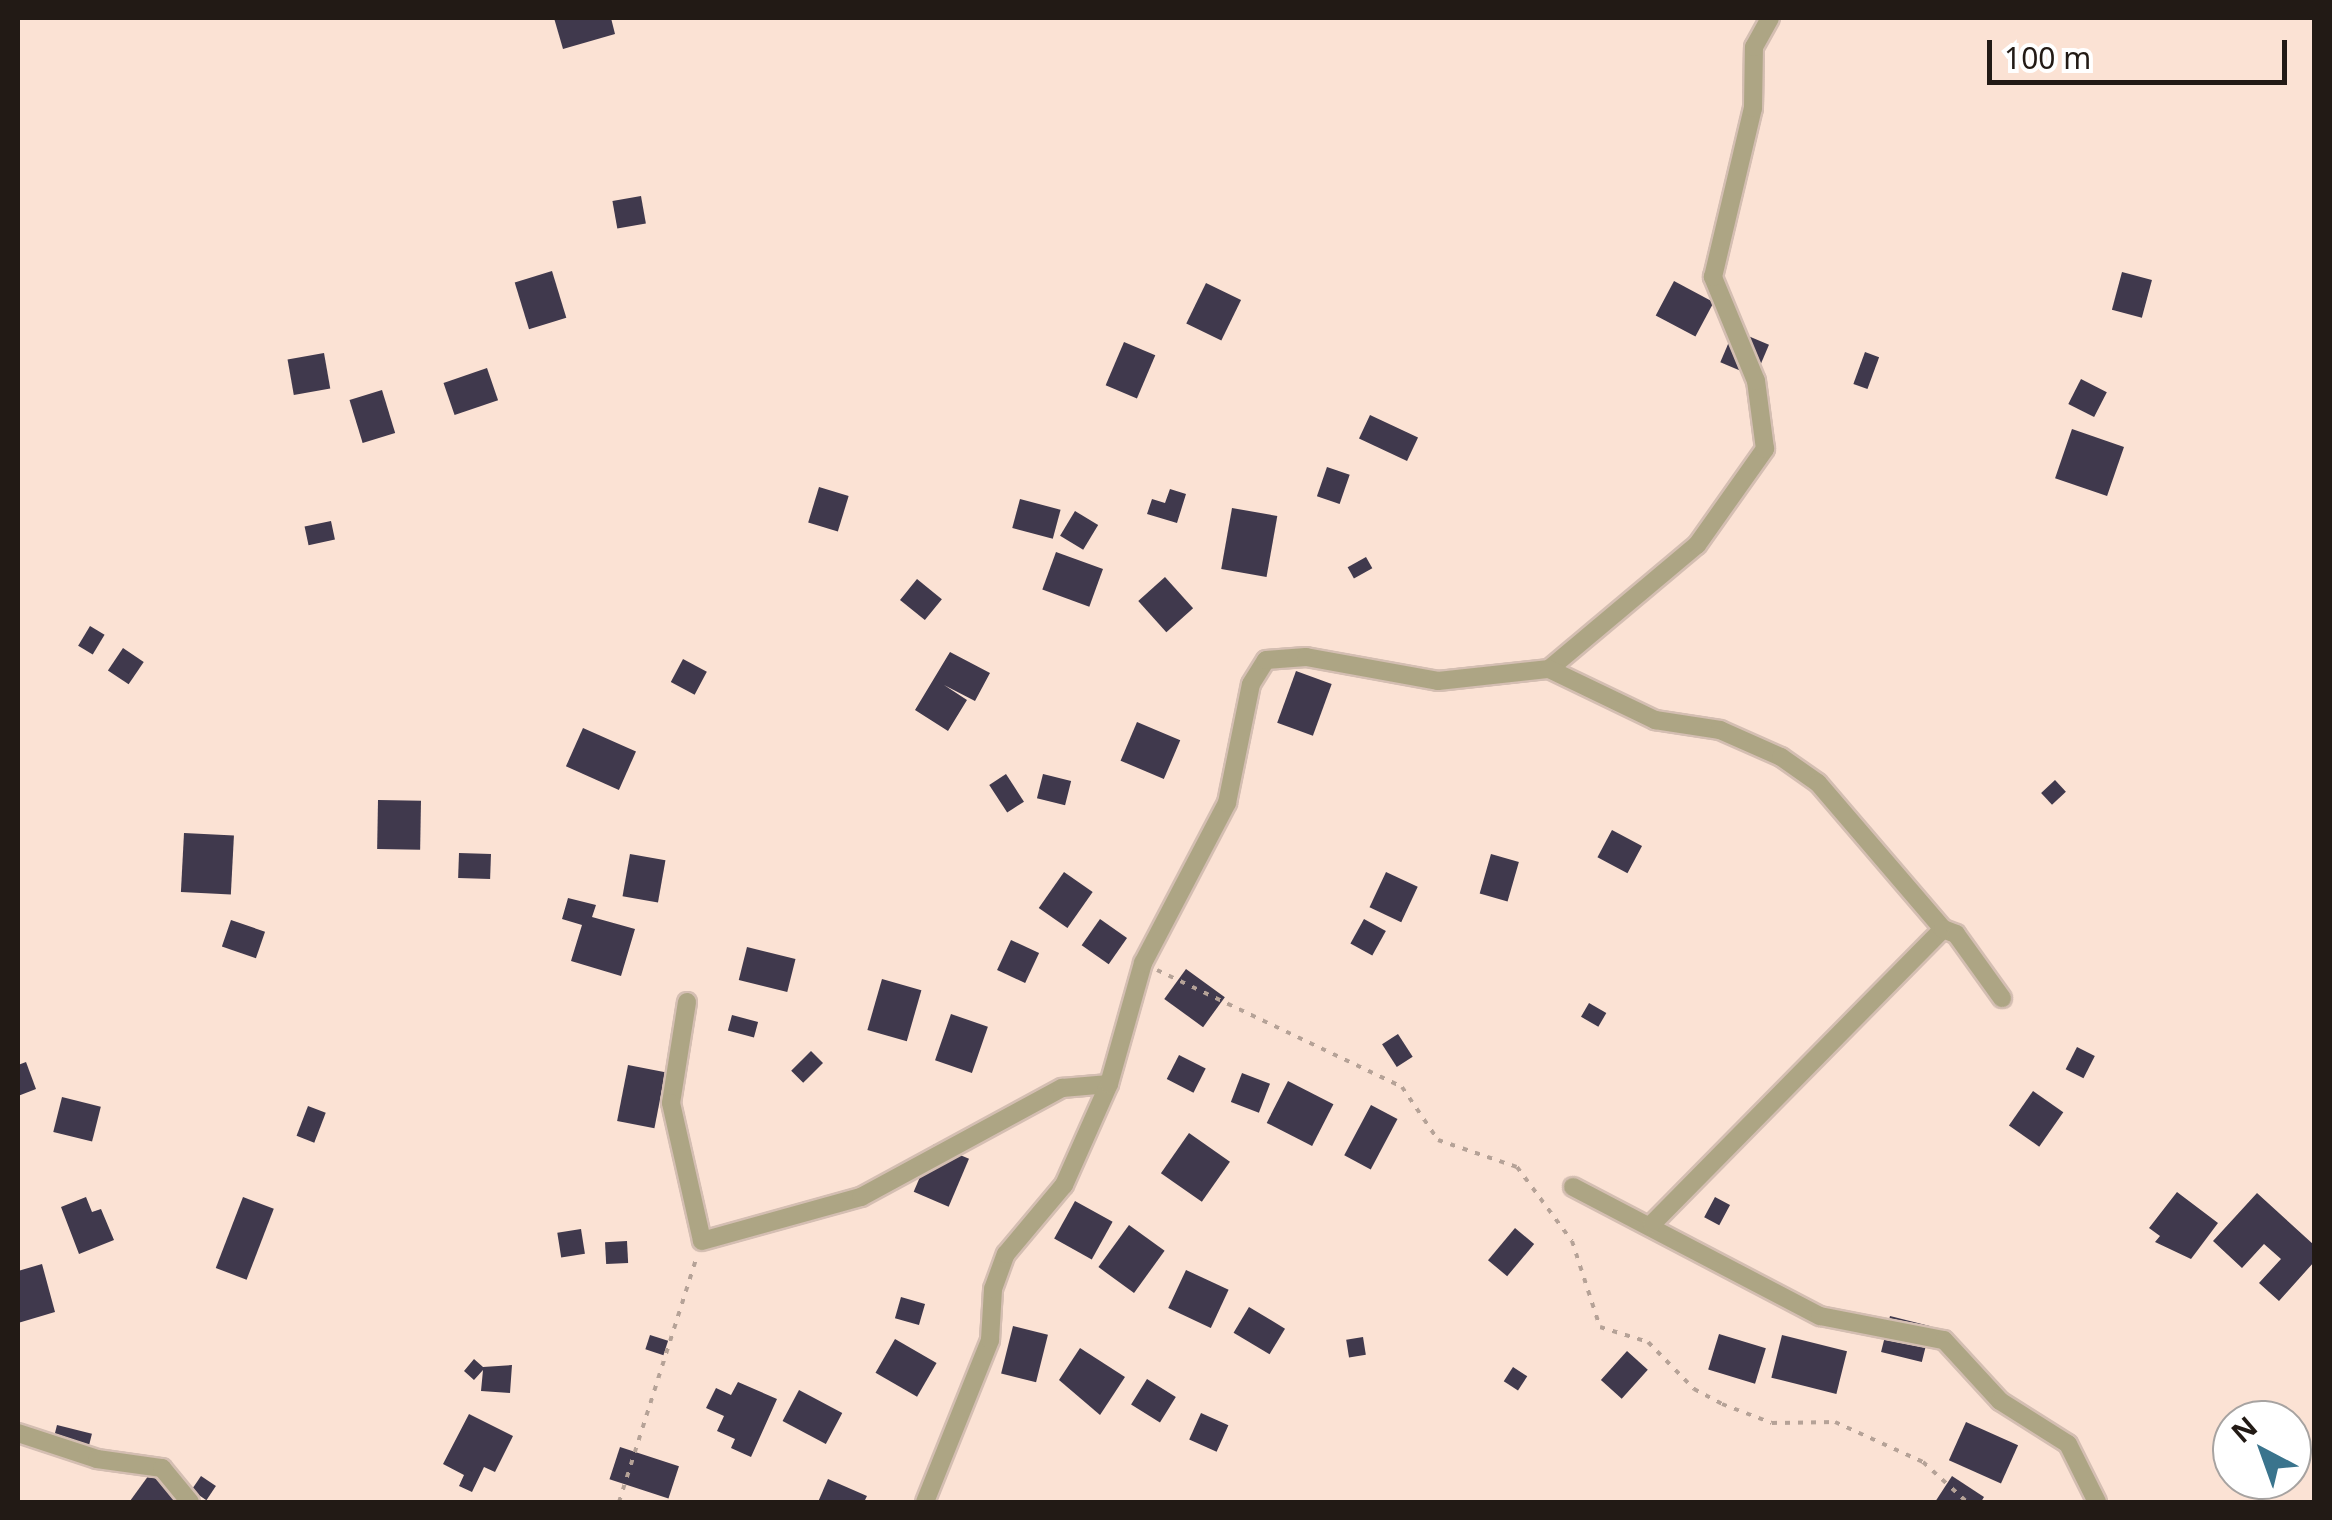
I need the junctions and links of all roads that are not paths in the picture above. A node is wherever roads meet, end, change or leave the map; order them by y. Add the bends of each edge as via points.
1 (1770, 18) edge
2 (1549, 669) junction
3 (1943, 929) junction
4 (2002, 998) dead end
5 (687, 1002) dead end
6 (1109, 1084) junction
7 (1572, 1188) dead end
8 (1652, 1224) junction
9 (18, 1432) edge
10 (190, 1502) edge
11 (925, 1502) edge
12 (2098, 1502) edge

1 - 2 street via 1754,47 1753,108 1713,277 1756,381 1765,449 1697,545
2 - 3 street via 1655,720 1720,730 1781,757 1818,783
2 - 6 street via 1438,681 1306,657 1266,660 1251,684 1227,803 1143,963
3 - 4 street via 1956,934
3 - 8 street
5 - 6 street via 671,1103 702,1240 861,1196 1062,1088
6 - 11 street via 1064,1185 1006,1254 993,1289 990,1340
7 - 8 street
8 - 12 street via 1820,1316 1944,1340 2000,1401 2068,1444
9 - 10 street via 97,1459 162,1468

